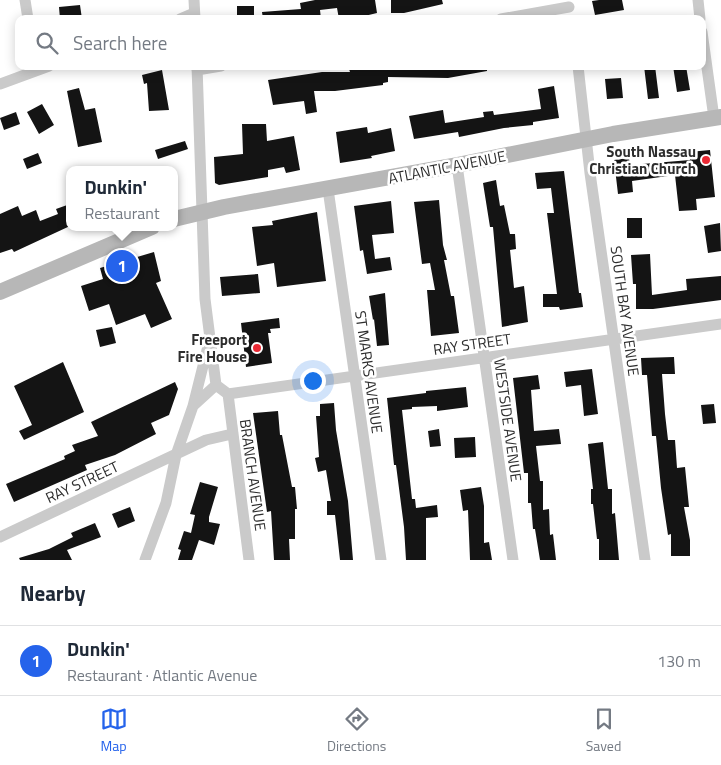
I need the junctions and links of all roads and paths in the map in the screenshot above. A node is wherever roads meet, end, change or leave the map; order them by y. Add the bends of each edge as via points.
1 (25, 0) edge
2 (194, 0) edge
3 (698, 0) edge
4 (570, 9) edge
5 (27, 15) edge
6 (194, 15) edge
7 (529, 15) edge
8 (700, 15) edge
9 (706, 53) edge
10 (32, 70) edge
11 (197, 70) edge
12 (578, 70) edge
13 (0, 84) edge
14 (718, 117) edge
15 (587, 140) junction
16 (457, 165) junction
17 (328, 189) junction
18 (202, 212) junction
19 (178, 218) edge
20 (143, 231) edge
21 (0, 292) edge
22 (721, 324) edge
23 (210, 336) junction
24 (614, 339) junction
25 (484, 358) junction
26 (355, 376) junction
27 (216, 385) junction
28 (228, 394) junction
29 (193, 406) junction
30 (232, 434) junction
31 (176, 455) junction
32 (0, 537) edge
33 (145, 560) edge
34 (249, 560) edge
35 (381, 560) edge
36 (513, 560) edge
37 (645, 560) edge

1 - 5 street
2 - 6 street
3 - 8 street
4 - 7 street
9 - 14 street
10 - 13 street
11 - 18 street
12 - 15 street, SOUTH BAY AVENUE
14 - 15 main road, ATLANTIC AVENUE
15 - 16 main road, ATLANTIC AVENUE
15 - 24 street, SOUTH BAY AVENUE
16 - 17 main road, ATLANTIC AVENUE
16 - 25 street, WESTSIDE AVENUE
17 - 18 main road, ATLANTIC AVENUE
17 - 26 street, ST MARKS AVENUE
18 - 19 main road, ATLANTIC AVENUE
18 - 23 street via 205,299
20 - 21 main road
22 - 24 street, RAY STREET
23 - 27 street
23 - 29 street
24 - 25 street, RAY STREET
24 - 37 street, SOUTH BAY AVENUE
25 - 26 street, RAY STREET
25 - 36 street, WESTSIDE AVENUE
26 - 28 street, RAY STREET
26 - 35 street, ST MARKS AVENUE
27 - 28 street
27 - 29 street
28 - 30 street, BRANCH AVENUE
29 - 31 street
30 - 31 street, RAY STREET via 218,436
30 - 34 street, BRANCH AVENUE
31 - 32 street, RAY STREET
31 - 33 street via 166,504

